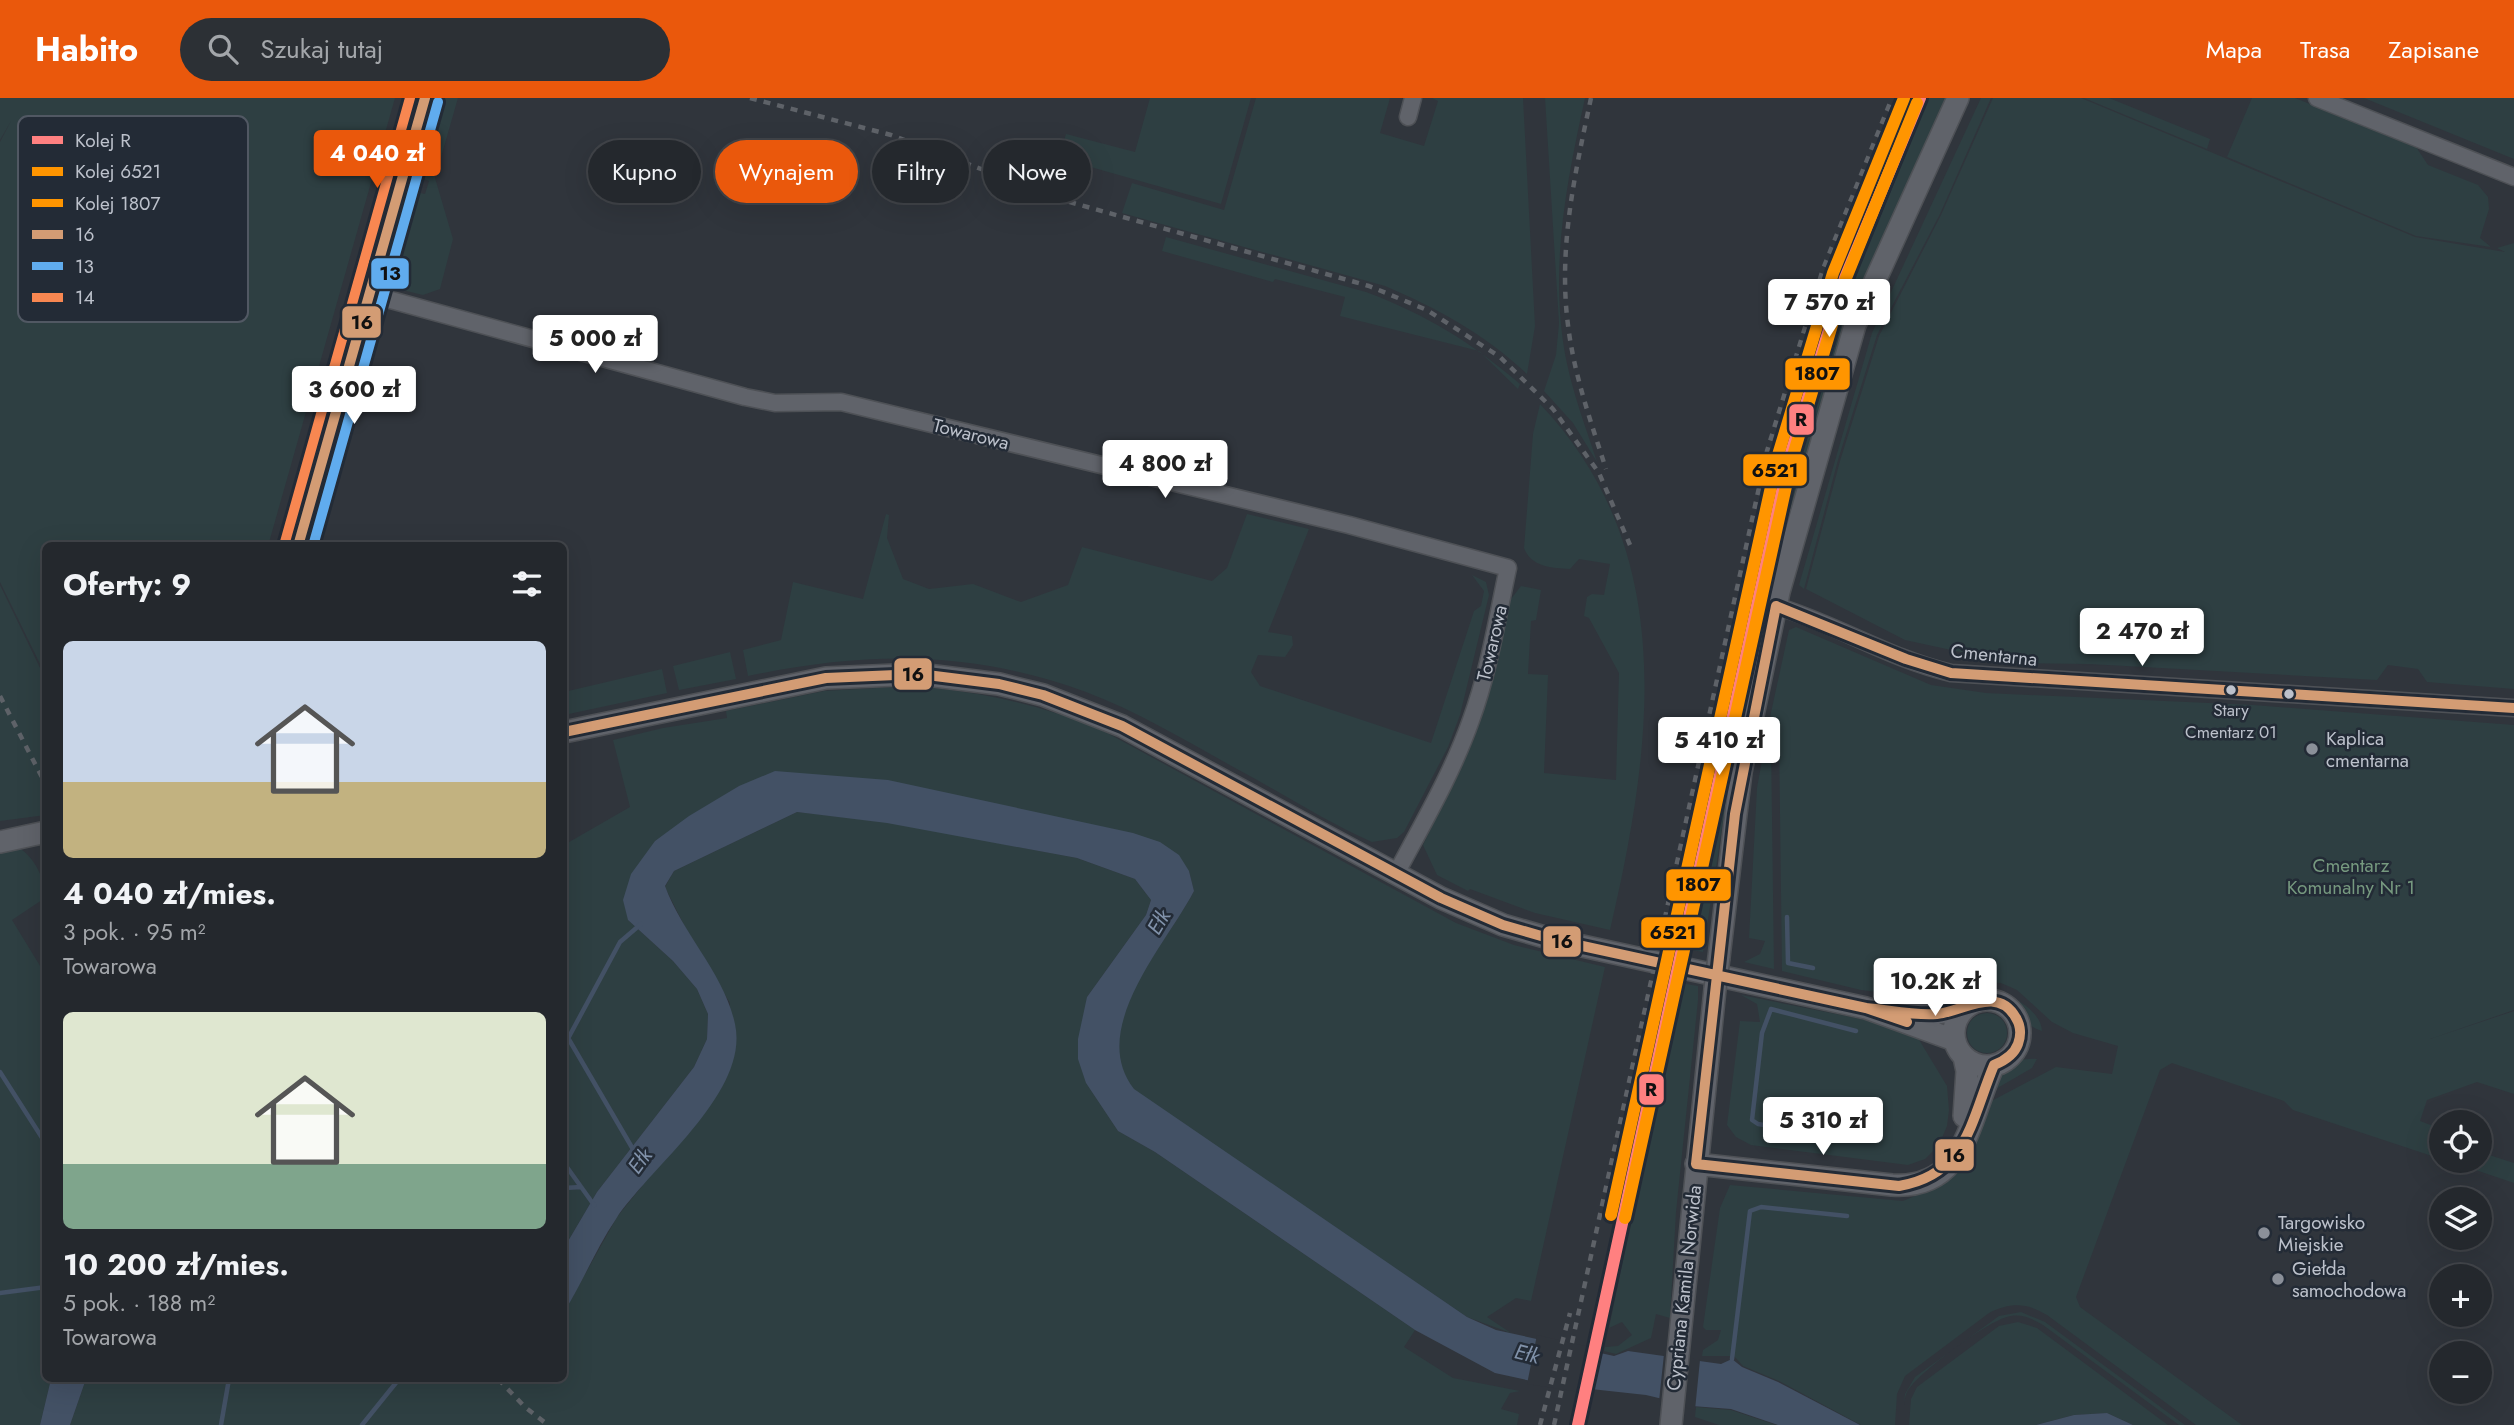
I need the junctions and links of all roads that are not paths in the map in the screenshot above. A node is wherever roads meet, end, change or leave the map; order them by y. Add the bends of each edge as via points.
1 (425, 98) edge
2 (1413, 98) edge
3 (1958, 98) edge
4 (2317, 98) edge
5 (1408, 117) dead end
6 (2514, 177) edge
7 (369, 294) junction
8 (299, 542) edge
9 (1776, 606) junction
10 (2514, 708) edge
11 (567, 731) edge
12 (42, 833) edge
13 (0, 842) edge
14 (1396, 874) junction
15 (1866, 1008) junction
16 (1963, 1009) junction
17 (1959, 1048) junction
18 (1994, 1065) junction
19 (1957, 1155) junction
20 (1696, 1164) junction
21 (1671, 1425) edge

1 - 7 street
2 - 5 street
3 - 9 street, Cypriana Kamila Norwida via 1855,325
4 - 6 street
7 - 8 street
7 - 14 street, Towarowa via 746,397 775,403 841,402 1508,568 1467,732
9 - 10 street, Cmentarna via 1822,621 1911,662 1959,674
9 - 20 street, Cypriana Kamila Norwida, bridge via 1741,772
11 - 14 street via 826,678 919,674 999,684 1043,695 1122,726
12 - 13 street
14 - 15 street via 1473,913 1535,935
15 - 16 street via 1932,1014
15 - 17 street
16 - 17 street via 1954,1029
16 - 18 street via 1990,999 2015,1014 2021,1034 2018,1045 2007,1059
17 - 18 street via 1978,1065
17 - 19 street via 1967,1092
18 - 19 street
19 - 20 street via 1934,1178 1899,1186
20 - 21 street, Cypriana Kamila Norwida

